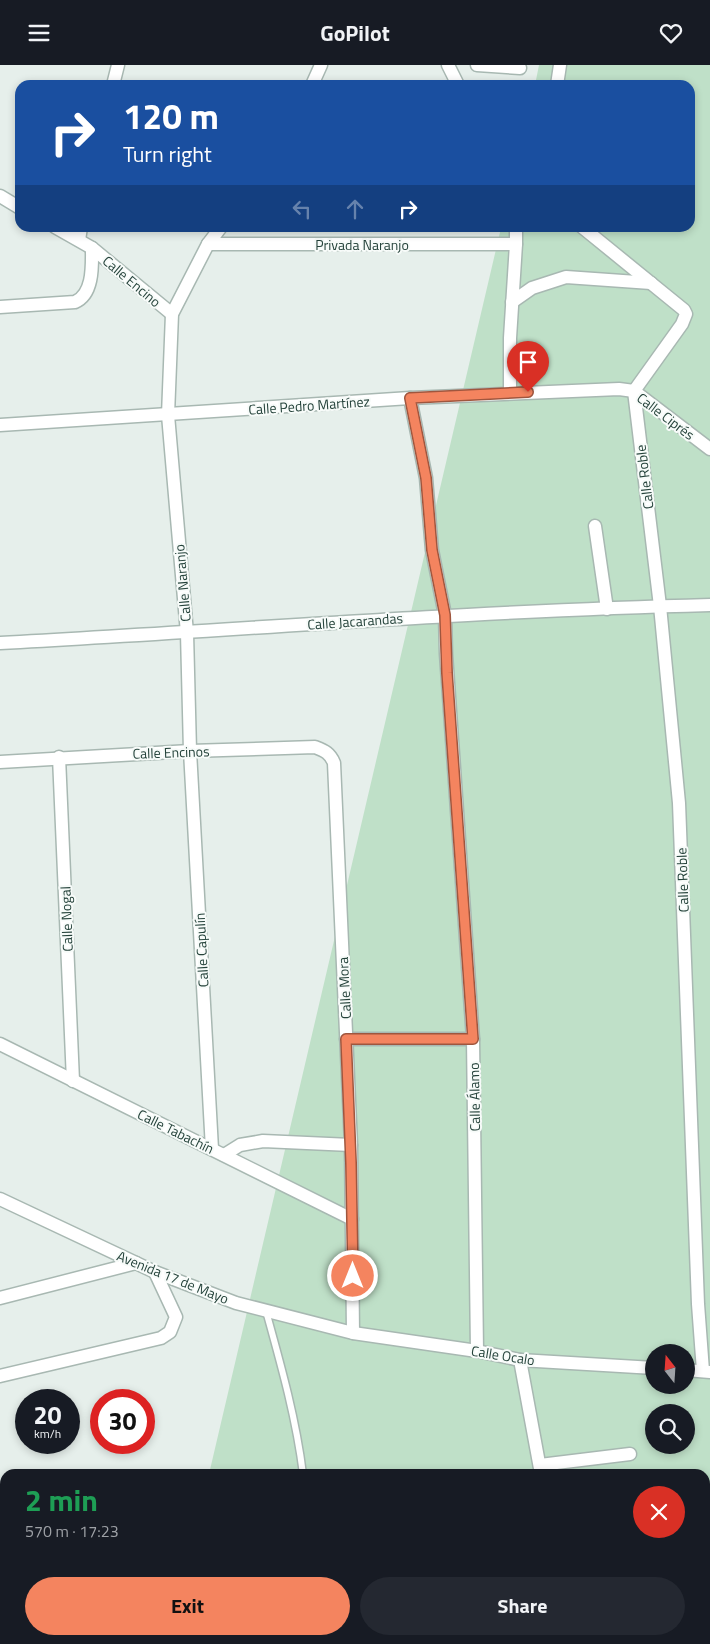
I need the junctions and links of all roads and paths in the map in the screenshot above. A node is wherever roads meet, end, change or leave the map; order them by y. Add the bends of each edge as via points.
1 (118, 65) edge
2 (320, 65) edge
3 (448, 65) edge
4 (477, 65) edge
5 (560, 65) edge
6 (520, 68) dead end
7 (114, 80) edge
8 (314, 80) edge
9 (456, 80) edge
10 (558, 80) edge
11 (0, 196) edge
12 (15, 206) edge
13 (217, 232) edge
14 (516, 232) edge
15 (588, 232) edge
16 (80, 234) edge
17 (208, 244) junction
18 (516, 244) junction
19 (92, 247) junction
20 (651, 283) junction
21 (512, 302) junction
22 (0, 307) edge
23 (172, 314) junction
24 (619, 389) joint
25 (634, 391) junction
26 (510, 393) junction
27 (410, 398) junction
28 (168, 415) junction
29 (0, 425) edge
30 (710, 449) edge
31 (595, 526) dead end
32 (710, 605) edge
33 (660, 606) junction
34 (607, 609) junction
35 (445, 615) junction
36 (187, 633) junction
37 (0, 643) edge
38 (190, 751) junction
39 (59, 757) junction
40 (0, 762) edge
41 (334, 763) joint
42 (346, 1039) junction
43 (473, 1039) junction
44 (0, 1044) edge
45 (73, 1081) junction
46 (351, 1145) junction
47 (218, 1152) junction
48 (0, 1199) edge
49 (352, 1219) junction
50 (136, 1263) junction
51 (154, 1272) junction
52 (0, 1298) edge
53 (266, 1311) junction
54 (353, 1333) junction
55 (477, 1351) junction
56 (520, 1360) junction
57 (645, 1367) edge
58 (707, 1372) edge
59 (0, 1376) edge
60 (630, 1454) dead end
61 (302, 1469) edge
62 (541, 1469) edge
63 (547, 1469) edge

1 - 7 street
2 - 8 street
3 - 9 street
4 - 6 street
5 - 10 street
11 - 12 street
13 - 17 street
14 - 18 street
15 - 20 street
16 - 19 street, Calle Encino
17 - 18 street, Privada Naranjo
17 - 23 street
18 - 21 street
19 - 22 street via 91,273 80,300
19 - 23 street, Calle Encino
20 - 21 street via 566,277 532,288
20 - 25 street via 686,314
21 - 26 street
23 - 28 street, Calle Encino
24 - 25 street, Calle Ciprés
24 - 26 street, Calle Pedro Martínez
25 - 30 street, Calle Ciprés
25 - 33 street, Calle Roble
26 - 27 street, Calle Pedro Martínez
27 - 28 street, Calle Pedro Martínez
27 - 35 street, Calle Álamo via 426,478 430,540
28 - 29 street, Calle Pedro Martínez
28 - 36 street, Calle Naranjo
31 - 34 street
32 - 33 street, Calle Jacarandas
33 - 34 street, Calle Jacarandas
33 - 58 street, Calle Roble via 679,803 698,1304
34 - 35 street, Calle Jacarandas
35 - 36 street, Calle Jacarandas
35 - 43 street, Calle Álamo
36 - 37 street, Calle Jacarandas
36 - 38 street, Calle Naranjo
38 - 39 street, Calle Encinos
38 - 41 street, Calle Encinos via 315,747 326,751
38 - 47 street, Calle Capulín
39 - 40 street, Calle Encinos
39 - 45 street, Calle Nogal
41 - 42 street, Calle Mora
42 - 43 street
42 - 46 street, Calle Mora
43 - 55 street, Calle Álamo
44 - 45 street, Calle Tabachín
45 - 47 street, Calle Tabachín
46 - 47 street via 263,1141
46 - 49 street, Calle Mora
47 - 49 street, Calle Tabachín
48 - 50 street, Avenida 17 de Mayo
49 - 54 street, Calle Mora
50 - 51 street, Avenida 17 de Mayo
50 - 52 street
51 - 53 street, Avenida 17 de Mayo
51 - 59 street via 176,1317 170,1333 161,1338
53 - 54 street, Avenida 17 de Mayo
53 - 61 lane via 292,1408
54 - 55 street, Calle Ocalo
55 - 56 street, Calle Ocalo
56 - 57 street, Calle Ocalo
56 - 62 street
60 - 63 street

